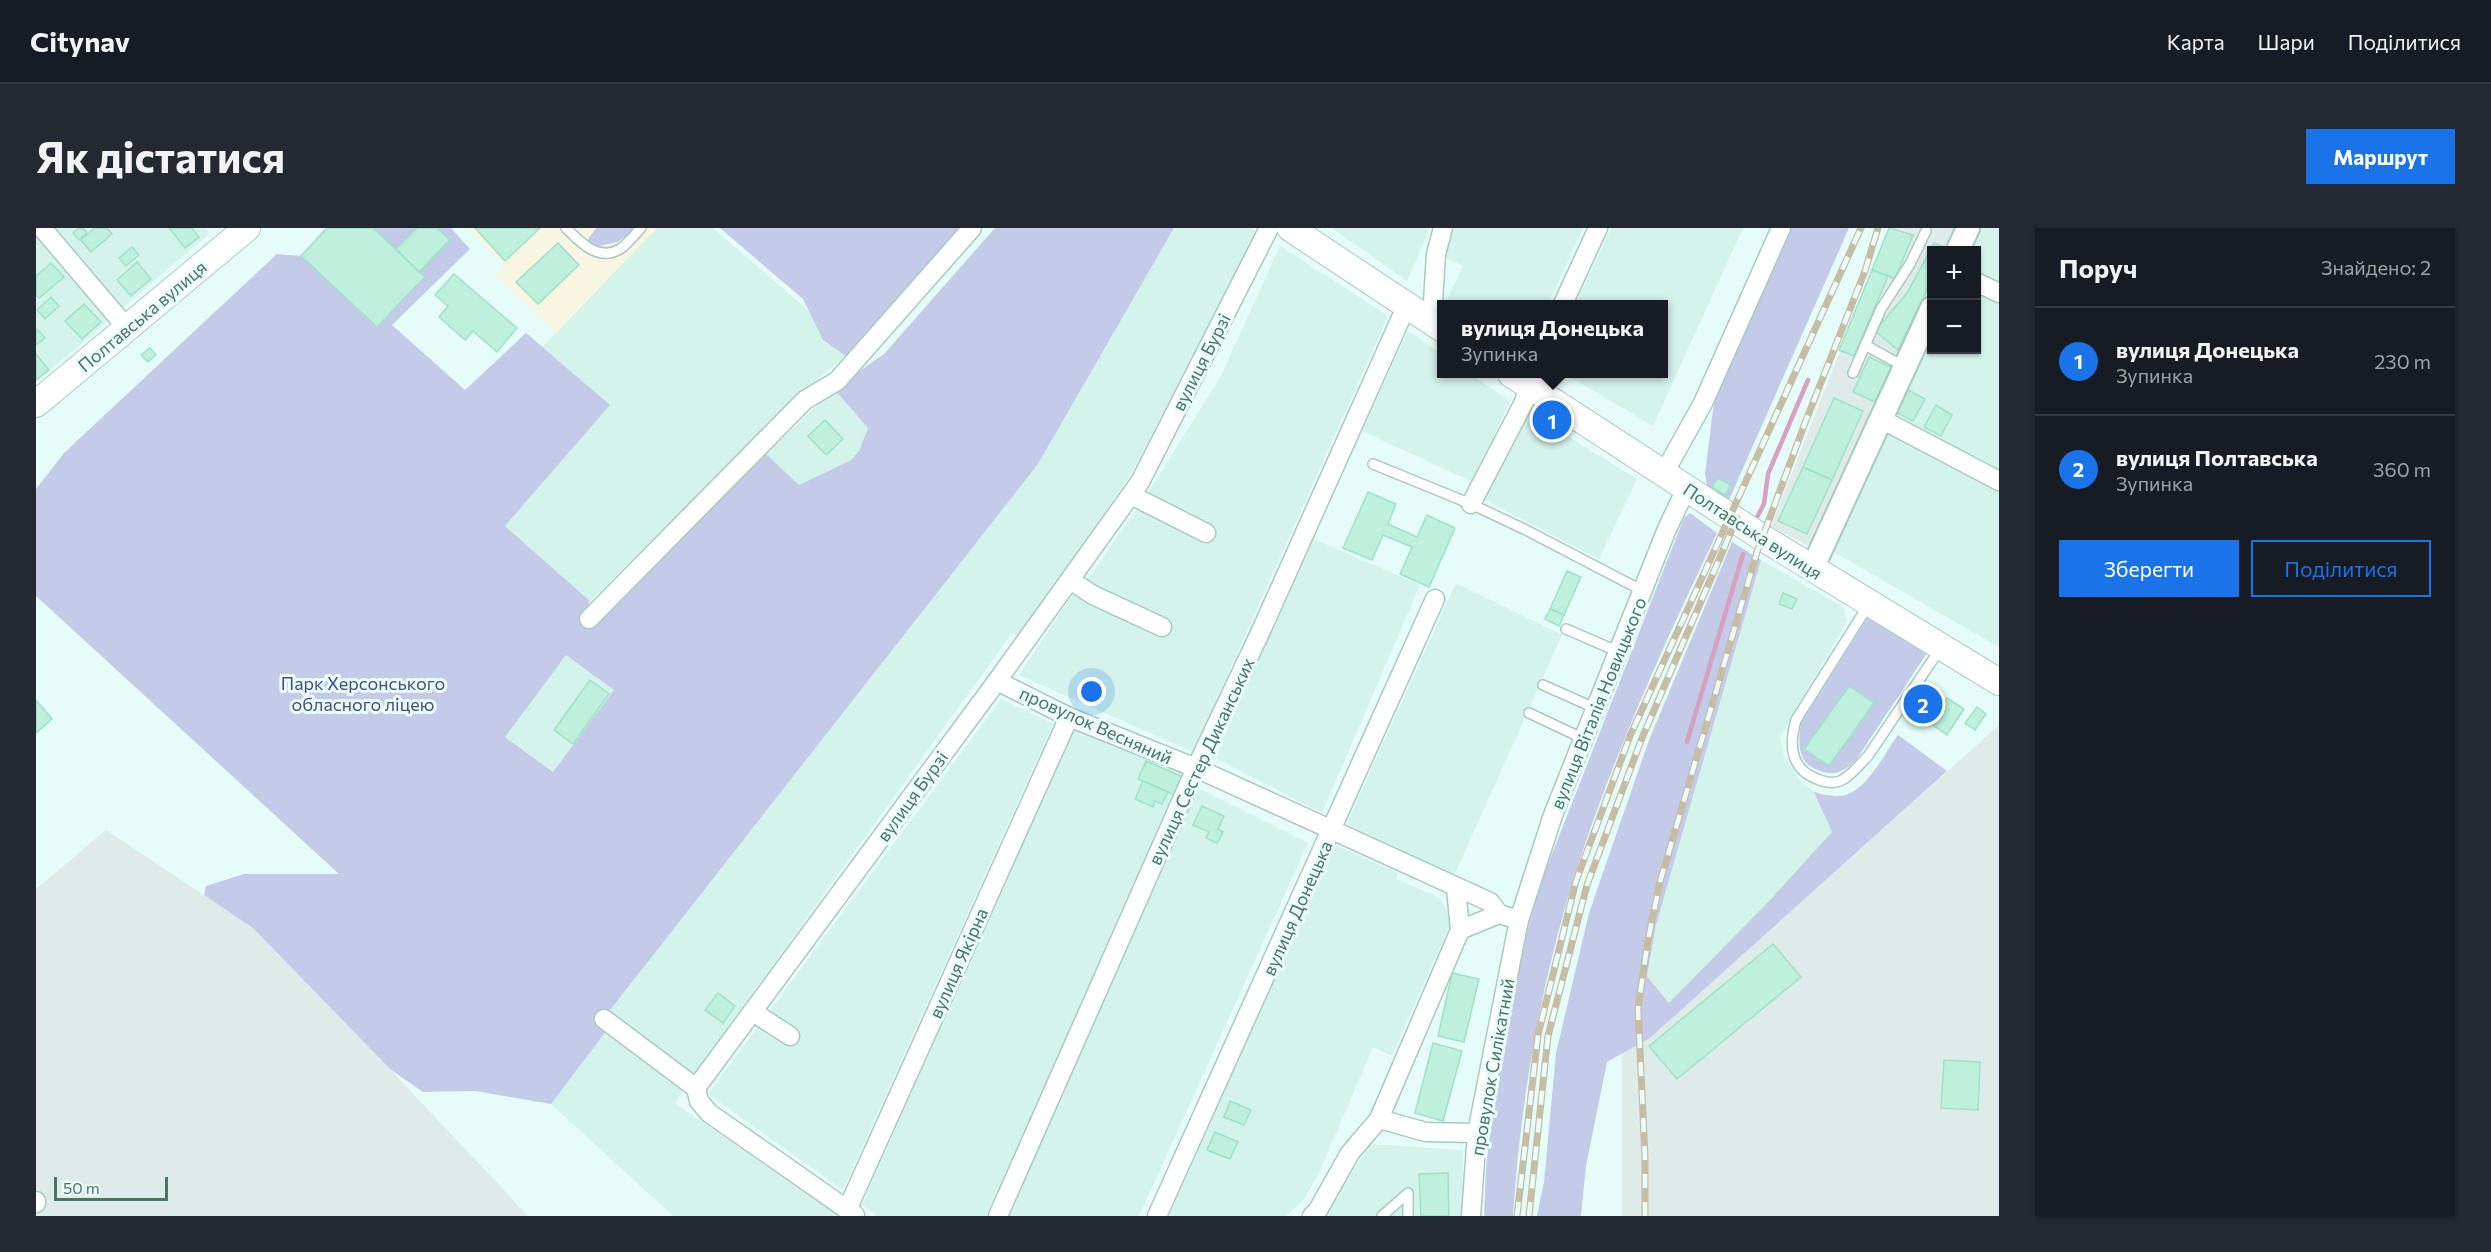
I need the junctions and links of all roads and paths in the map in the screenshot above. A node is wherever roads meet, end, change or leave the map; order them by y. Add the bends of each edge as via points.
1 (42, 228) edge
2 (566, 228) edge
3 (641, 228) edge
4 (972, 228) edge
5 (1269, 228) edge
6 (1290, 228) edge
7 (1443, 228) edge
8 (1598, 228) edge
9 (1781, 228) edge
10 (1968, 228) edge
11 (1926, 231) dead end
12 (232, 233) edge
13 (1960, 246) edge
14 (1981, 284) edge
15 (1999, 293) edge
16 (1565, 300) edge
17 (1425, 318) edge
18 (1927, 319) edge
19 (127, 328) junction
20 (1865, 345) junction
21 (1905, 367) junction
22 (1853, 373) dead end
23 (1524, 378) edge
24 (1525, 378) edge
25 (36, 404) edge
26 (1881, 419) junction
27 (1373, 464) dead end
28 (1664, 473) junction
29 (1999, 481) edge
30 (1686, 489) junction
31 (1131, 495) junction
32 (1471, 504) junction
33 (1206, 533) dead end
34 (1812, 569) junction
35 (1070, 580) junction
36 (1643, 591) junction
37 (1435, 599) dead end
38 (1869, 603) junction
39 (589, 619) dead end
40 (1162, 627) dead end
41 (1566, 629) dead end
42 (1941, 647) junction
43 (1619, 652) junction
44 (997, 681) junction
45 (1999, 682) edge
46 (1543, 685) dead end
47 (1597, 709) junction
48 (1529, 713) dead end
49 (1069, 717) junction
50 (1584, 739) junction
51 (1196, 768) junction
52 (1332, 830) junction
53 (1456, 888) junction
54 (1499, 914) junction
55 (1519, 920) junction
56 (1460, 930) junction
57 (753, 1012) junction
58 (604, 1019) dead end
59 (790, 1036) dead end
60 (696, 1088) junction
61 (1379, 1119) junction
62 (1477, 1132) junction
63 (852, 1213) edge
64 (998, 1216) edge
65 (1157, 1216) edge
66 (1312, 1216) edge
67 (1382, 1216) edge
68 (1408, 1216) edge
69 (1472, 1216) edge

1 - 19 street
2 - 3 lane via 590,250 604,254 620,249
4 - 39 street via 837,381 805,400
5 - 31 street, вулиця Бурзі
6 - 17 main road
7 - 17 street, вулиця Сестер Диканських via 1436,254 1433,302
8 - 16 street
9 - 28 street via 1703,403
10 - 13 street
11 - 20 lane
12 - 19 main road, Полтавська вулиця
14 - 15 street
17 - 51 street, вулиця Сестер Диканських via 1401,318
18 - 21 street
19 - 25 main road, Полтавська вулиця
20 - 21 lane
20 - 22 lane
21 - 26 street
23 - 32 street via 1524,402
24 - 28 main road, Полтавська вулиця
26 - 29 street
26 - 34 street
27 - 32 lane
28 - 30 main road, Полтавська вулиця
30 - 34 main road, Полтавська вулиця
30 - 36 street, вулиця Віталія Новицького
31 - 33 street
31 - 35 street, вулиця Бурзі
32 - 36 lane
34 - 38 main road, Полтавська вулиця
35 - 40 street
35 - 44 street, вулиця Бурзі
36 - 43 street, вулиця Віталія Новицького
37 - 52 street, вулиця Донецька
38 - 42 main road, Полтавська вулиця
38 - 42 lane via 1796,720 1791,735 1792,753 1798,767 1810,776 1825,782 1841,781 1855,769 1868,756
41 - 43 lane
42 - 45 main road, Полтавська вулиця
43 - 47 street, вулиця Віталія Новицького
44 - 49 street, провулок Весняний
44 - 57 street, вулиця Бурзі
46 - 47 lane
47 - 50 street, вулиця Віталія Новицького
48 - 50 lane
49 - 51 street, провулок Весняний
49 - 63 street, вулиця Якірна
50 - 55 street, вулиця Віталія Новицького via 1553,815
51 - 52 street, провулок Весняний
51 - 64 street, вулиця Сестер Диканських
52 - 53 street, провулок Весняний
52 - 65 street, вулиця Донецька
53 - 54 street, провулок Весняний via 1490,902
53 - 56 street
54 - 55 street, провулок Весняний
54 - 56 street
55 - 62 street, провулок Силікатний
56 - 61 street
57 - 59 street
57 - 60 street, вулиця Бурзі
58 - 60 street
60 - 63 street via 699,1101 710,1113
61 - 62 street via 1426,1132
61 - 66 street via 1350,1153
62 - 69 street, провулок Силікатний
67 - 68 lane via 1408,1193

